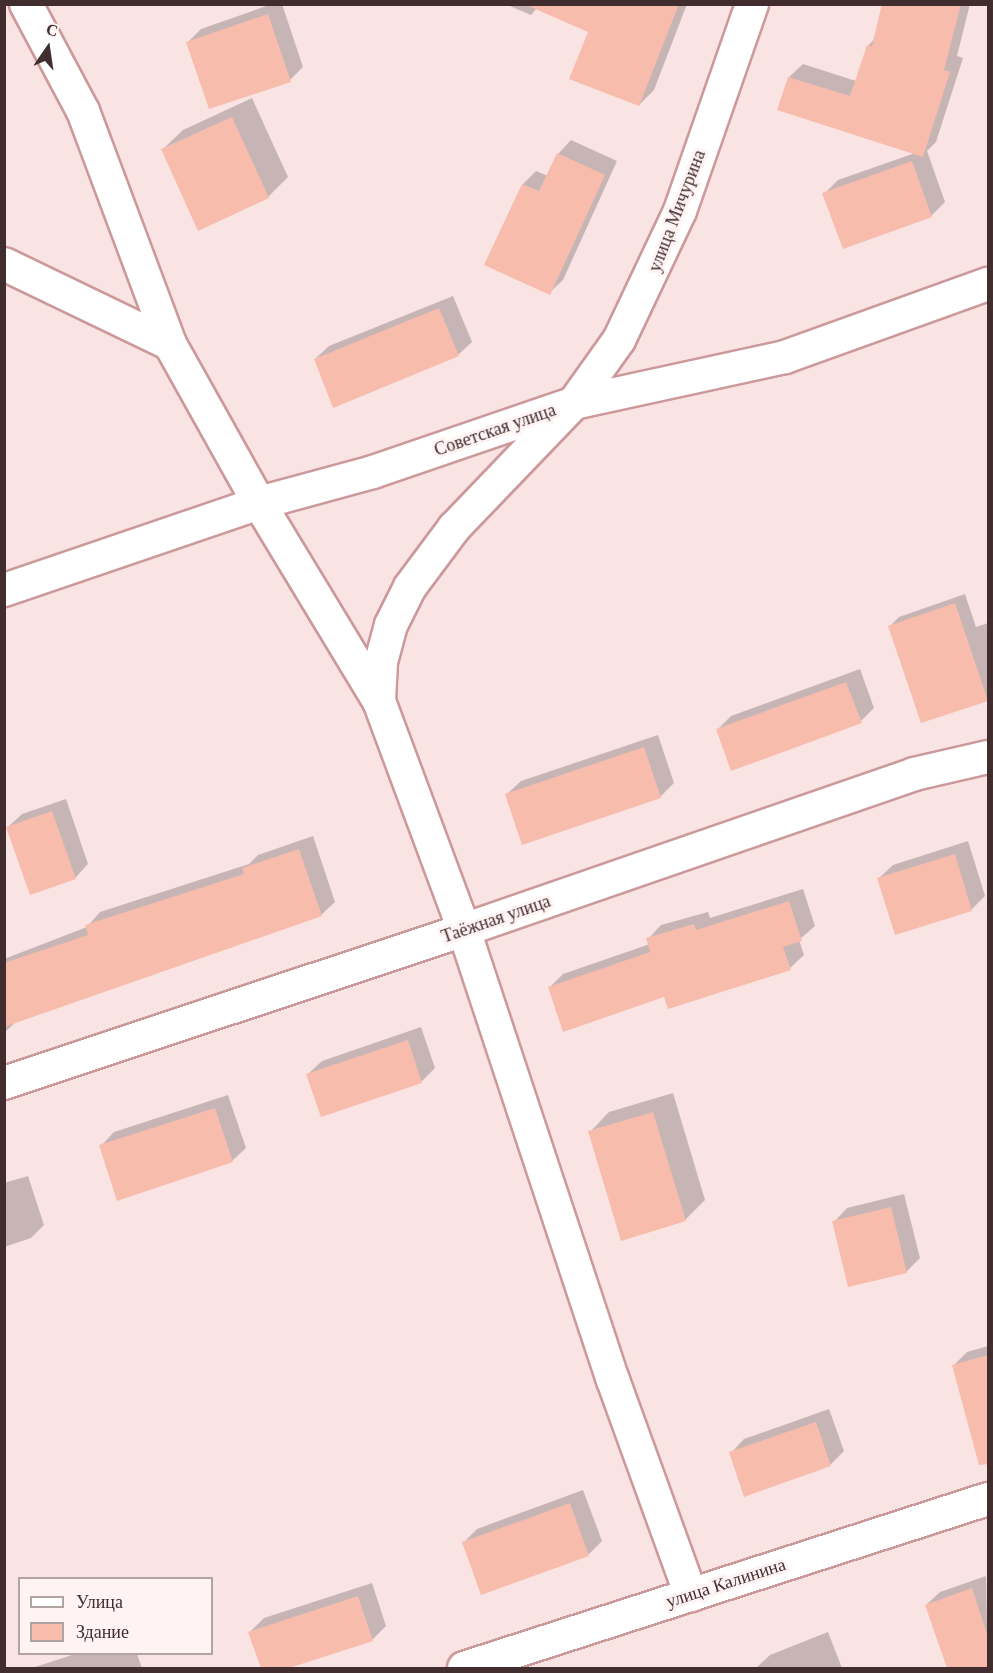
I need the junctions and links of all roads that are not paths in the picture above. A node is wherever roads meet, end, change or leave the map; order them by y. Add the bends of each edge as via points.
1 (26, 4) edge
2 (752, 4) edge
3 (4, 264) edge
4 (988, 284) edge
5 (170, 344) junction
6 (574, 403) junction
7 (259, 503) junction
8 (4, 590) edge
9 (380, 701) junction
10 (988, 757) edge
11 (464, 930) junction
12 (4, 1083) edge
13 (988, 1498) edge
14 (692, 1595) junction
15 (464, 1668) edge

1 - 5 street via 83,111
2 - 6 street, улица Мичурина via 680,211 649,283 619,340
3 - 5 street
4 - 6 street, Советская улица via 785,357
5 - 7 street
6 - 7 street, Советская улица via 373,472
6 - 9 street, улица Мичурина via 454,528 410,587 381,662
7 - 8 street, Советская улица
7 - 9 street
9 - 11 street
10 - 11 street, Таёжная улица via 914,774
11 - 12 street, Таёжная улица
11 - 14 street via 613,1380
13 - 14 street, улица Калинина
14 - 15 street, улица Калинина

